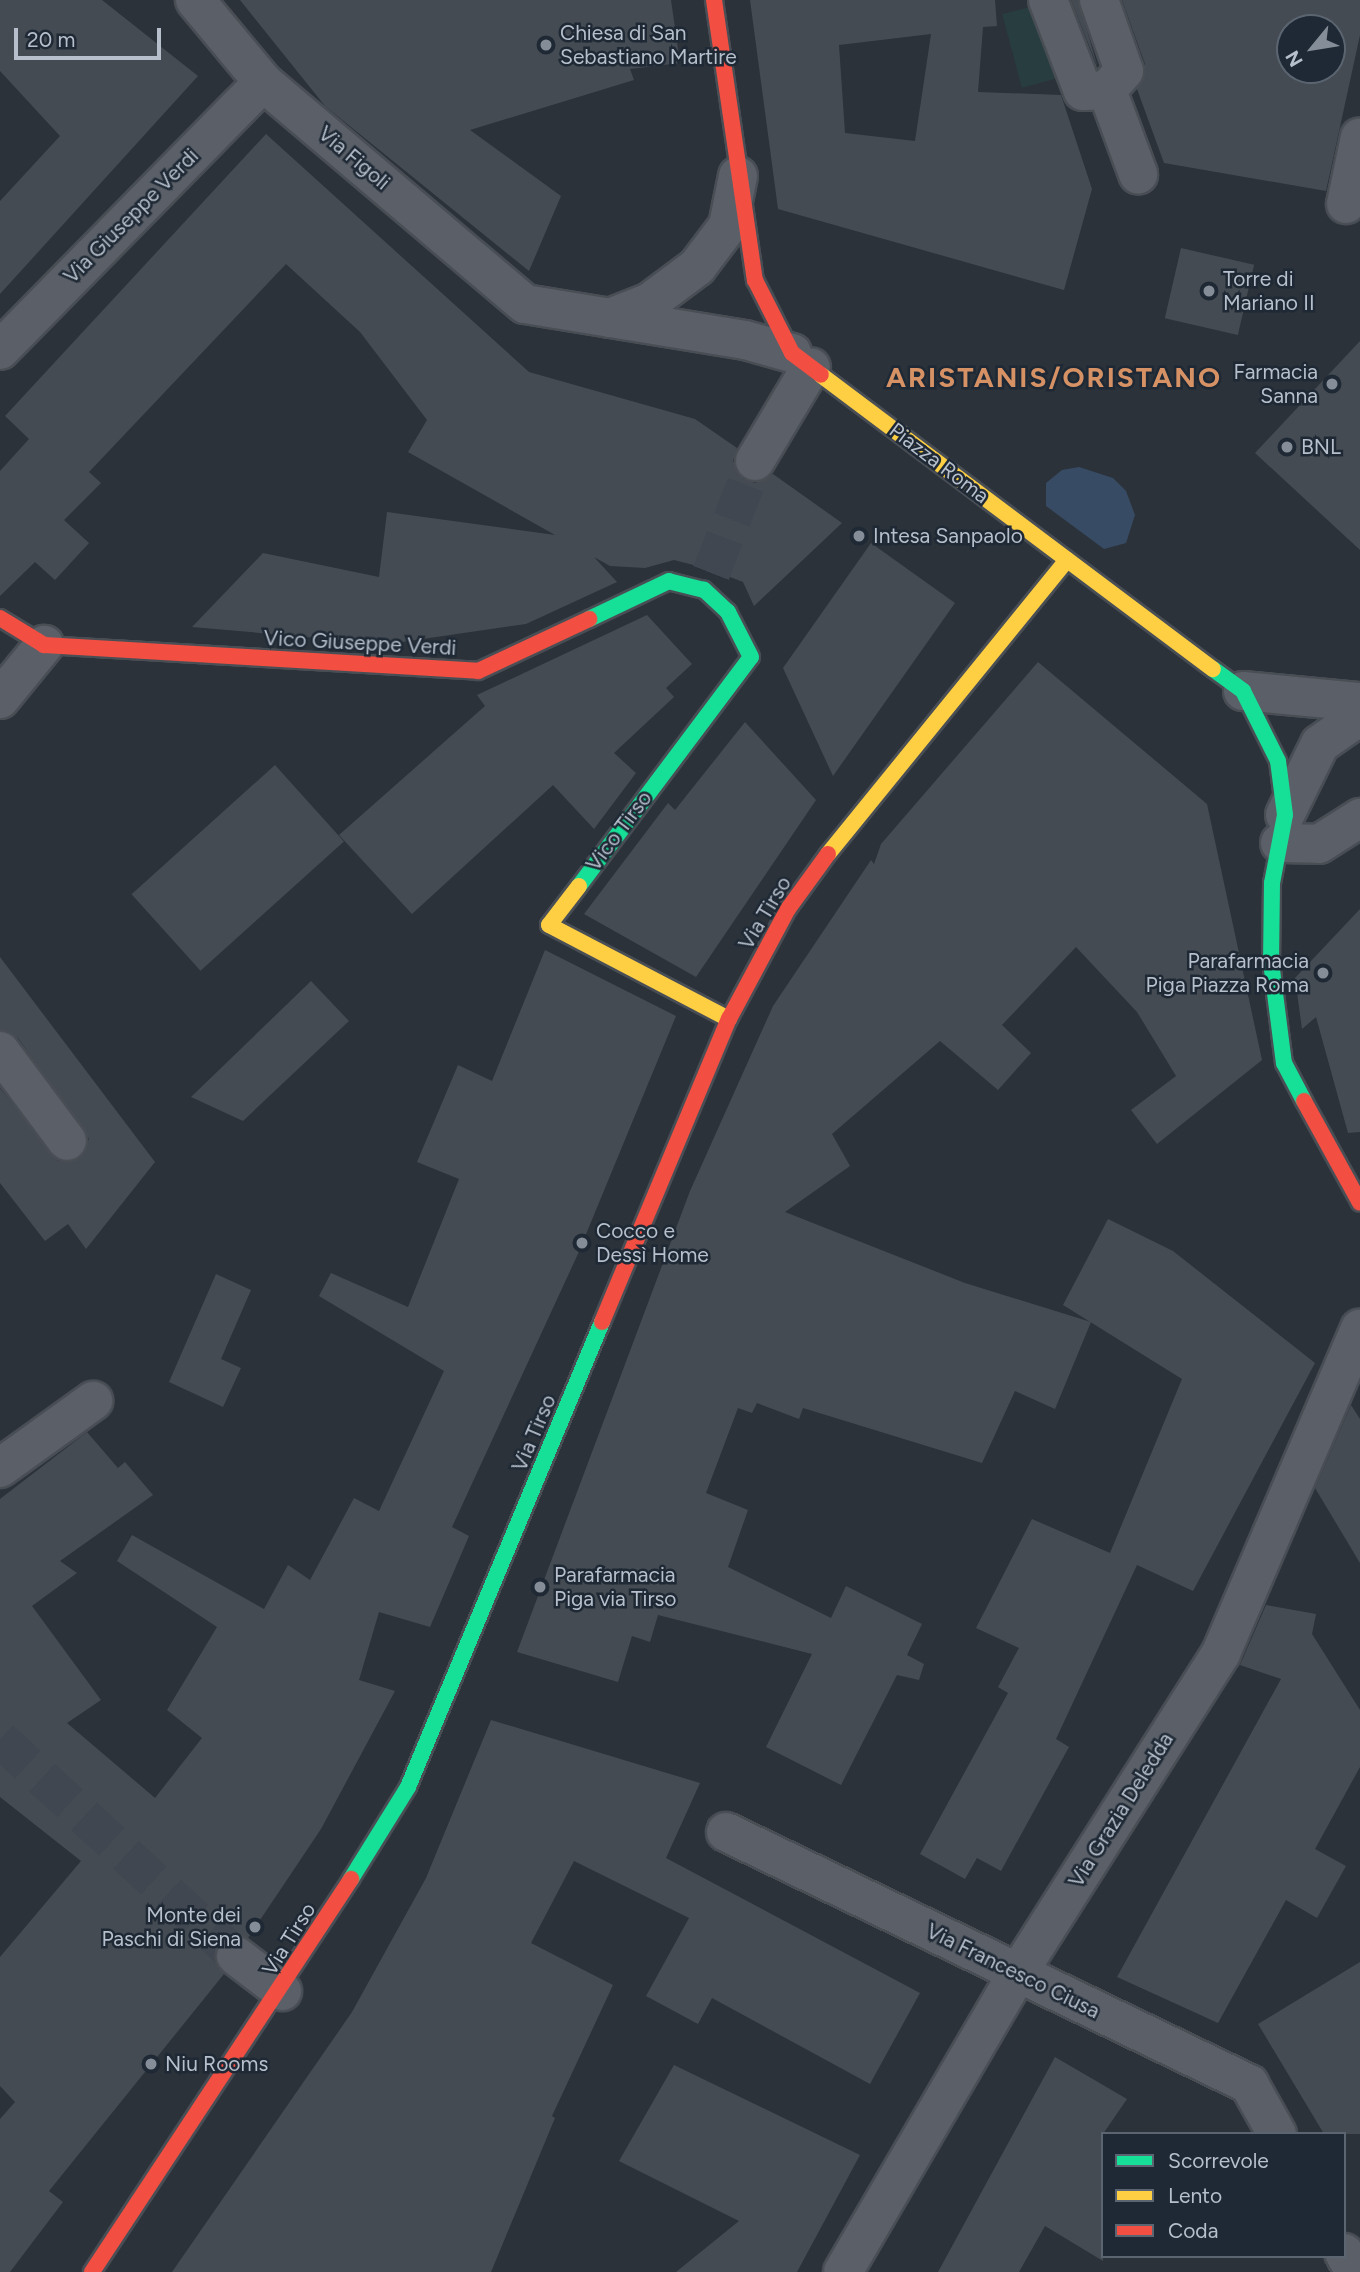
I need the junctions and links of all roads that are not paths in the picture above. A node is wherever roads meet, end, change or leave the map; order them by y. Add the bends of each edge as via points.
1 (195, 0) edge
2 (714, 0) edge
3 (1048, 0) edge
4 (1099, 0) edge
5 (263, 82) junction
6 (1107, 90) junction
7 (1360, 137) edge
8 (739, 172) junction
9 (1138, 174) dead end
10 (1346, 204) dead end
11 (525, 304) joint
12 (610, 318) junction
13 (2, 344) edge
14 (801, 360) junction
15 (755, 461) tunnel mouth
16 (1067, 560) junction
17 (707, 581) joint
18 (0, 618) edge
19 (44, 645) junction
20 (1243, 691) junction
21 (0, 699) edge
22 (1360, 702) edge
23 (1360, 716) edge
24 (1360, 818) edge
25 (1283, 829) junction
26 (729, 1019) junction
27 (0, 1051) edge
28 (67, 1141) dead end
29 (1360, 1203) edge
30 (1360, 1328) edge
31 (93, 1401) dead end
32 (0, 1468) edge
33 (726, 1832) dead end
34 (236, 1956) tunnel mouth
35 (1018, 1973) junction
36 (282, 1990) junction
37 (1276, 2132) edge
38 (1346, 2256) edge
39 (92, 2272) edge
40 (843, 2272) edge
41 (1355, 2272) edge

1 - 5 street, Via Figoli
2 - 8 street, Piazza Roma
3 - 6 street via 1083,91
4 - 6 street via 1124,71
5 - 11 street, Via Figoli
5 - 13 street, Via Giuseppe Verdi
6 - 9 street
7 - 10 street
8 - 12 street via 728,226 697,267 650,302
8 - 14 street, Piazza Roma via 755,280
11 - 12 street, Piazza Roma
12 - 14 street, Piazza Roma
14 - 15 street
14 - 16 street, Piazza Roma
16 - 20 street, Piazza Roma
16 - 26 street, Via Tirso via 868,798 788,909
17 - 19 street, Vico Giuseppe Verdi via 669,581 478,671
17 - 26 street, Vico Tirso via 751,657 549,925
18 - 19 street, Vico Giuseppe Verdi
19 - 21 street
20 - 22 street
20 - 25 street, Piazza Roma via 1278,761
23 - 25 street, Piazza Roma via 1321,744
24 - 25 street via 1319,844
25 - 29 street, Piazza Roma via 1272,883 1271,962 1284,1063
26 - 36 street, Via Tirso via 408,1787
27 - 28 street
30 - 35 street, Via Grazia Deledda via 1221,1653
31 - 32 street
33 - 35 street, Via Francesco Ciusa
34 - 36 street
35 - 37 street, Via Francesco Ciusa via 1249,2084
35 - 40 street, Via Grazia Deledda
36 - 39 street, Via Tirso
38 - 41 street

